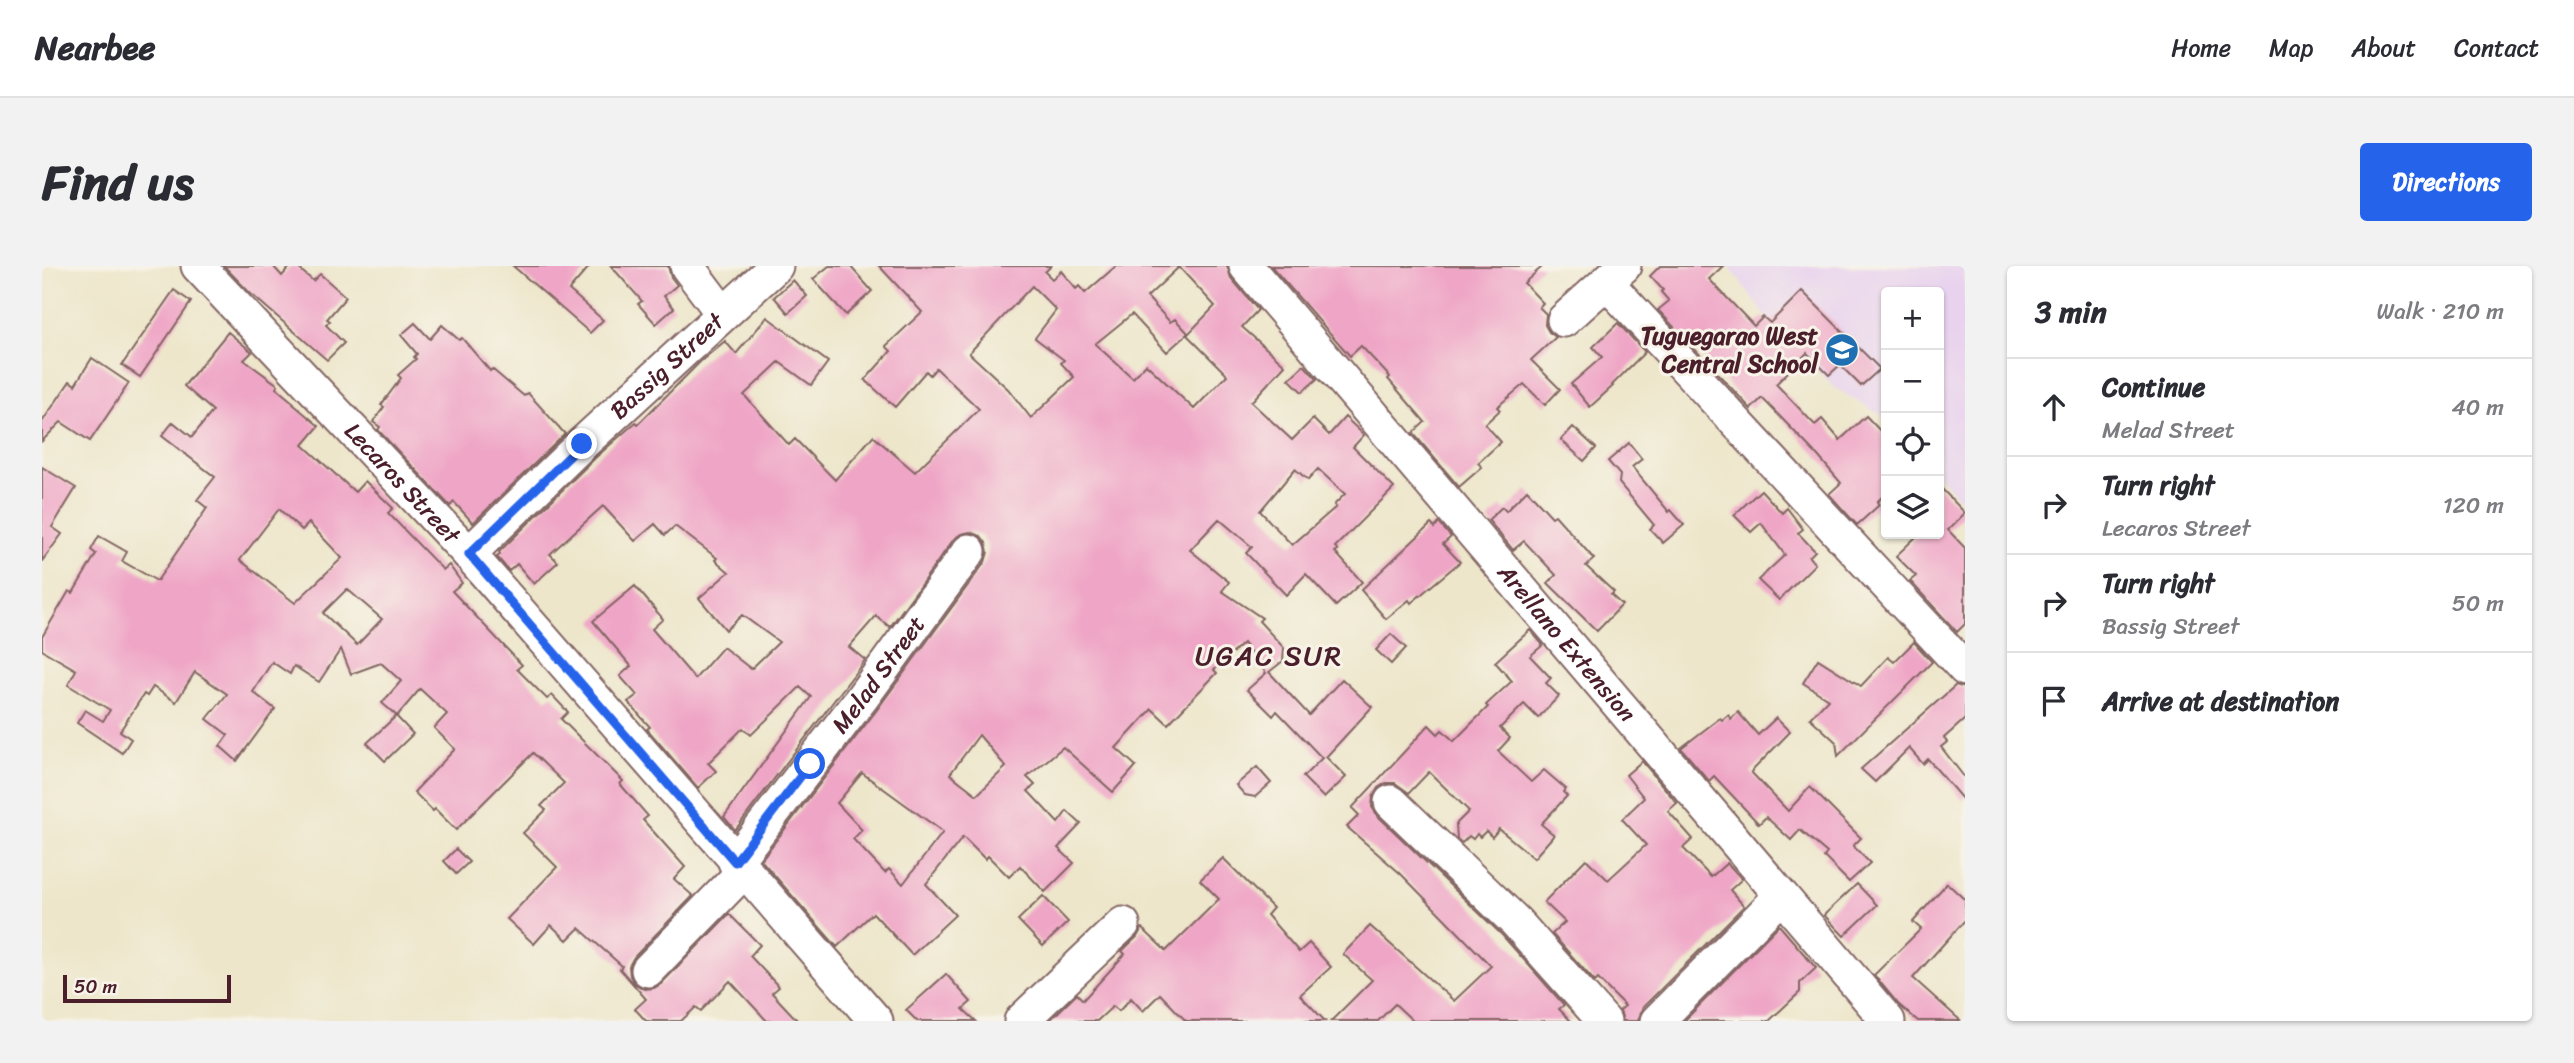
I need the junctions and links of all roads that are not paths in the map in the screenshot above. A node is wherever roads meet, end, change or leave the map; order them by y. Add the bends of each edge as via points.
1 (198, 266) edge
2 (687, 266) edge
3 (776, 266) edge
4 (1246, 266) edge
5 (1616, 274) edge
6 (723, 314) junction
7 (1564, 320) dead end
8 (969, 551) dead end
9 (469, 554) junction
10 (1965, 669) edge
11 (1391, 802) dead end
12 (740, 867) junction
13 (1781, 896) junction
14 (1123, 924) dead end
15 (648, 970) dead end
16 (876, 1021) edge
17 (1021, 1021) edge
18 (1604, 1021) edge
19 (1657, 1021) edge
20 (1888, 1021) edge

1 - 9 street, Lecaros Street
2 - 6 street
3 - 6 street, Bassig Street
4 - 13 street, Arellano Extension
5 - 7 street
5 - 10 street
6 - 9 street, Bassig Street
8 - 12 street, Melad Street
9 - 12 street, Lecaros Street
11 - 18 street via 1516,922
12 - 15 street, Melad Street
12 - 16 street, Lecaros Street
13 - 19 street
13 - 20 street, Arellano Extension
14 - 17 street

